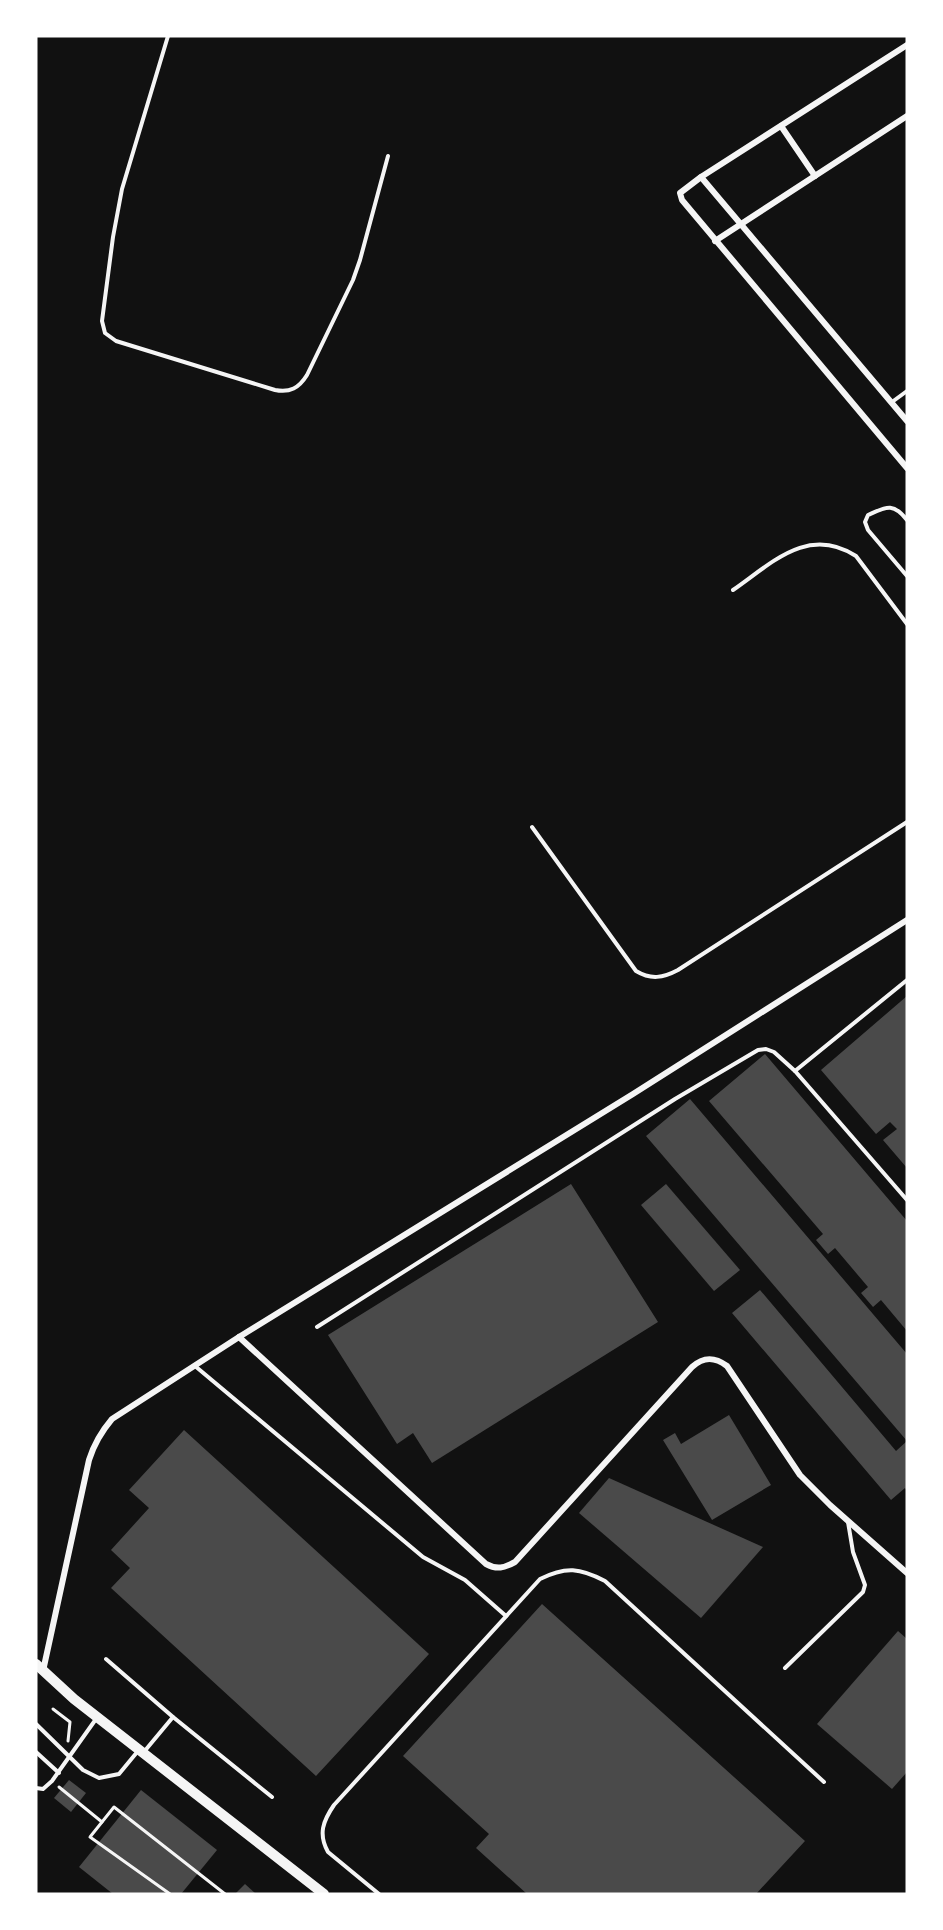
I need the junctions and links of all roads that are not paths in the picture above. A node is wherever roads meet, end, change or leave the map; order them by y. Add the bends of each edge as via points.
1 (168, 36) edge
2 (907, 45) edge
3 (907, 116) edge
4 (781, 126) junction
5 (388, 156) dead end
6 (815, 176) junction
7 (701, 177) junction
8 (741, 224) junction
9 (715, 241) junction
10 (907, 391) edge
11 (891, 402) junction
12 (907, 421) edge
13 (907, 468) edge
14 (907, 520) edge
15 (907, 576) edge
16 (733, 590) dead end
17 (907, 624) edge
18 (907, 822) edge
19 (532, 827) dead end
20 (907, 920) edge
21 (907, 980) edge
22 (795, 1071) junction
23 (907, 1200) edge
24 (317, 1327) dead end
25 (239, 1337) junction
26 (195, 1365) junction
27 (848, 1521) junction
28 (907, 1573) edge
29 (506, 1616) junction
30 (106, 1659) dead end
31 (39, 1668) edge
32 (785, 1668) dead end
33 (173, 1717) junction
34 (98, 1718) junction
35 (36, 1724) edge
36 (141, 1751) junction
37 (36, 1752) edge
38 (68, 1754) junction
39 (59, 1773) junction
40 (824, 1782) dead end
41 (36, 1788) edge
42 (272, 1797) dead end
43 (324, 1894) edge
44 (379, 1894) edge

1 - 5 lane via 116,219 102,321 105,333 116,341 275,390 294,389 302,384 352,280
2 - 4 street
3 - 6 street
4 - 6 street
4 - 7 street
6 - 8 street
7 - 8 street
7 - 9 street via 680,193
8 - 9 street
8 - 11 street
9 - 13 street
10 - 11 lane
11 - 12 street
14 - 15 lane via 900,510 887,507 868,515 865,522
16 - 17 lane via 800,547 831,544 856,556
18 - 19 lane via 678,970 657,978 636,971
20 - 25 street
21 - 22 lane
22 - 23 lane
22 - 24 lane via 766,1049 748,1054
25 - 26 street
25 - 27 street via 493,1568 515,1562 692,1367 707,1359 728,1366 800,1475
26 - 29 lane via 423,1557 465,1580
26 - 31 street via 112,1419 94,1445
27 - 28 street
27 - 32 lane via 853,1552 866,1585
29 - 40 lane via 540,1579 552,1573 586,1572 605,1581
29 - 44 lane via 327,1815 322,1835 328,1852
30 - 33 lane
31 - 34 street
33 - 36 lane
33 - 42 lane
34 - 36 street
34 - 38 lane
35 - 38 lane
36 - 38 lane via 119,1774 99,1778 83,1770
36 - 43 street
37 - 39 lane
38 - 39 lane
39 - 41 lane via 45,1788

